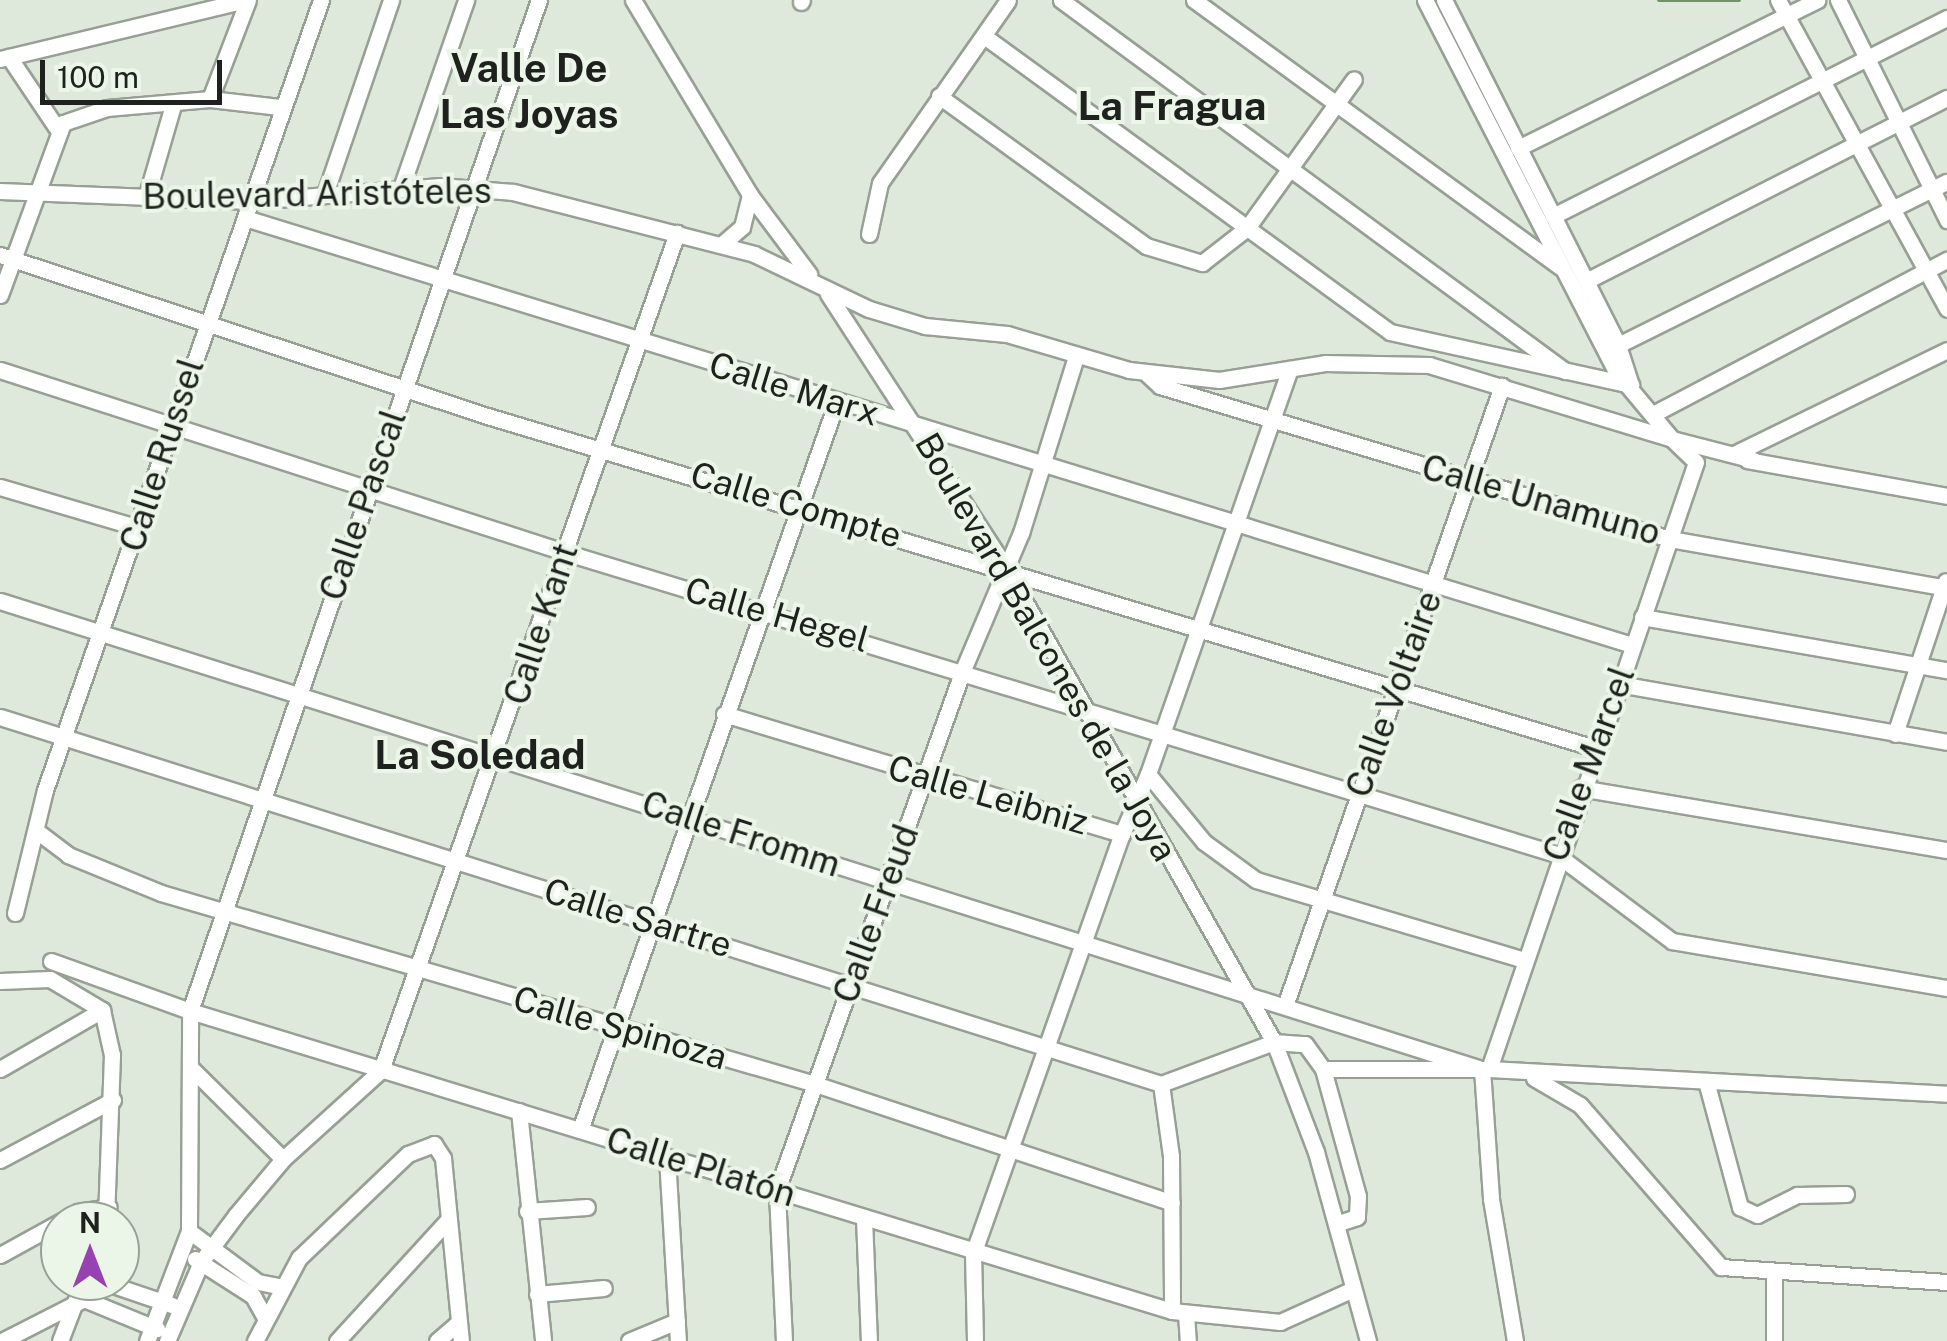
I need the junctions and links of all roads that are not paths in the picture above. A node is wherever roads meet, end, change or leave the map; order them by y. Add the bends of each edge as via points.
1 (247, 0) edge
2 (320, 0) edge
3 (390, 0) edge
4 (466, 0) edge
5 (539, 0) edge
6 (633, 0) edge
7 (1008, 0) edge
8 (1061, 0) edge
9 (1194, 0) edge
10 (1425, 0) edge
11 (1444, 0) edge
12 (1778, 0) edge
13 (1816, 0) edge
14 (1838, 0) edge
15 (1788, 18) junction
16 (1947, 18) edge
17 (984, 36) junction
18 (3, 57) edge
19 (1867, 57) junction
20 (1354, 79) dead end
21 (1826, 80) junction
22 (939, 96) junction
23 (1947, 98) edge
24 (210, 99) junction
25 (1336, 104) junction
26 (172, 105) junction
27 (280, 107) junction
28 (1900, 120) junction
29 (58, 130) junction
30 (1860, 142) junction
31 (1518, 148) junction
32 (1290, 166) junction
33 (1939, 186) edge
34 (401, 188) junction
35 (476, 188) junction
36 (0, 191) edge
37 (39, 193) junction
38 (325, 194) junction
39 (750, 195) junction
40 (146, 198) junction
41 (250, 202) junction
42 (1893, 208) junction
43 (1553, 216) junction
44 (244, 218) junction
45 (1947, 220) edge
46 (1247, 228) junction
47 (677, 233) junction
48 (869, 234) dead end
49 (721, 246) junction
50 (6, 257) edge
51 (1947, 260) edge
52 (1563, 270) junction
53 (1926, 271) junction
54 (816, 281) junction
55 (1586, 281) junction
56 (442, 282) junction
57 (0, 295) edge
58 (1947, 309) edge
59 (206, 322) junction
60 (638, 342) junction
61 (1618, 345) junction
62 (1947, 350) edge
63 (1076, 356) junction
64 (1290, 369) junction
65 (0, 370) edge
66 (1566, 371) junction
67 (1146, 374) junction
68 (1631, 385) junction
69 (404, 386) junction
70 (1502, 386) junction
71 (837, 401) junction
72 (1655, 413) junction
73 (1272, 420) junction
74 (169, 424) junction
75 (918, 426) junction
76 (1672, 439) junction
77 (603, 446) junction
78 (1736, 453) junction
79 (1753, 460) junction
80 (1696, 462) junction
81 (1045, 465) junction
82 (1472, 480) junction
83 (0, 486) edge
84 (367, 490) junction
85 (1947, 496) edge
86 (797, 508) junction
87 (1235, 524) junction
88 (138, 528) junction
89 (1670, 539) junction
90 (564, 552) junction
91 (1004, 565) junction
92 (1434, 584) junction
93 (1946, 584) edge
94 (0, 601) edge
95 (762, 610) junction
96 (1642, 617) junction
97 (1201, 630) junction
98 (102, 634) junction
99 (1632, 645) junction
100 (1917, 665) junction
101 (963, 670) junction
102 (1947, 670) edge
103 (1619, 684) junction
104 (1395, 693) junction
105 (298, 698) junction
106 (1083, 709) junction
107 (724, 714) junction
108 (0, 716) edge
109 (1163, 732) junction
110 (1894, 734) junction
111 (64, 738) junction
112 (1947, 742) edge
113 (1594, 748) junction
114 (496, 757) junction
115 (1148, 774) junction
116 (924, 779) junction
117 (1580, 788) junction
118 (1359, 792) junction
119 (261, 798) junction
120 (1138, 802) junction
121 (690, 816) junction
122 (38, 832) junction
123 (1122, 834) junction
124 (1947, 850) edge
125 (33, 852) junction
126 (1556, 854) junction
127 (68, 855) junction
128 (459, 863) junction
129 (890, 882) junction
130 (1321, 899) junction
131 (223, 906) junction
132 (15, 913) dead end
133 (654, 922) junction
134 (1083, 943) junction
135 (1521, 959) junction
136 (51, 960) dead end
137 (421, 970) junction
138 (0, 980) edge
139 (852, 984) junction
140 (1947, 988) edge
141 (1246, 991) junction
142 (1286, 1003) junction
143 (102, 1010) junction
144 (190, 1011) junction
145 (617, 1029) junction
146 (1274, 1042) junction
147 (1044, 1046) junction
148 (191, 1068) junction
149 (0, 1069) edge
150 (1323, 1069) junction
151 (1485, 1069) junction
152 (381, 1070) junction
153 (1522, 1073) junction
154 (1706, 1081) junction
155 (815, 1084) junction
156 (1161, 1084) junction
157 (1947, 1094) edge
158 (112, 1100) junction
159 (519, 1112) junction
160 (580, 1130) junction
161 (1008, 1151) junction
162 (667, 1157) junction
163 (282, 1158) junction
164 (0, 1160) edge
165 (777, 1190) junction
166 (1846, 1194) dead end
167 (108, 1201) edge
168 (1172, 1203) junction
169 (587, 1208) dead end
170 (526, 1212) junction
171 (864, 1218) junction
172 (447, 1221) junction
173 (1336, 1224) junction
174 (189, 1231) junction
175 (40, 1232) edge
176 (214, 1243) junction
177 (0, 1254) edge
178 (182, 1254) junction
179 (974, 1254) junction
180 (202, 1262) junction
181 (1774, 1276) junction
182 (1947, 1282) edge
183 (278, 1286) junction
184 (604, 1288) dead end
185 (1353, 1288) junction
186 (140, 1294) edge
187 (536, 1294) junction
188 (74, 1301) edge
189 (76, 1301) edge
190 (90, 1301) edge
191 (162, 1301) junction
192 (180, 1308) junction
193 (1179, 1313) junction
194 (264, 1316) junction
195 (676, 1321) junction
196 (458, 1323) junction
197 (149, 1334) edge
198 (168, 1338) edge
199 (2, 1341) edge
200 (60, 1341) edge
201 (255, 1341) edge
202 (336, 1341) edge
203 (437, 1341) edge
204 (461, 1341) edge
205 (543, 1341) edge
206 (628, 1341) edge
207 (678, 1341) edge
208 (784, 1341) edge
209 (869, 1341) edge
210 (974, 1341) edge
211 (1188, 1341) edge
212 (1368, 1341) edge
213 (1515, 1341) edge
214 (1774, 1341) edge

1 - 18 street
1 - 24 street
2 - 27 street, Calle Russel
3 - 38 street
4 - 34 street
5 - 35 street, Calle Pascal
6 - 39 street, Boulevard Balcones de la Joya
7 - 17 street
8 - 32 street
9 - 25 street
10 - 52 street
11 - 31 street
12 - 15 street
13 - 15 street
14 - 19 street
15 - 21 street
15 - 31 street
16 - 19 street
17 - 22 street
17 - 46 street
18 - 29 street
19 - 21 street
19 - 28 street
20 - 25 street
21 - 30 street
21 - 43 street
22 - 46 street via 1050,182 1172,260 1213,258
22 - 48 street via 880,183
23 - 28 street
24 - 26 street
24 - 27 street
25 - 32 street
25 - 52 street
26 - 29 street via 107,108 71,118
26 - 40 street
27 - 41 street, Calle Russel
28 - 30 street
28 - 33 street
29 - 37 street
30 - 42 street
30 - 55 street
31 - 43 street
32 - 46 street
32 - 66 street
33 - 42 street
33 - 45 street
34 - 35 street, Boulevard Aristóteles
34 - 38 street, Boulevard Aristóteles
35 - 47 street, Boulevard Aristóteles
35 - 56 street, Calle Pascal
36 - 37 street, Boulevard Aristóteles
37 - 40 street, Boulevard Aristóteles
37 - 50 street
38 - 41 street, Boulevard Aristóteles
39 - 49 street via 742,227
39 - 54 street, Boulevard Balcones de la Joya
40 - 41 street, Boulevard Aristóteles
41 - 44 street, Calle Russel
42 - 53 street
42 - 61 street
43 - 55 street
44 - 56 street, Calle Marx
44 - 59 street, Calle Russel
46 - 66 street via 1390,332
47 - 49 street, Boulevard Aristóteles
47 - 60 street, Calle Kant
49 - 54 street, Boulevard Aristóteles
50 - 57 street
50 - 59 street, Calle Compte
51 - 53 street
52 - 68 street via 1616,373
53 - 58 street
53 - 72 street
54 - 63 street, Boulevard Aristóteles via 900,320 1007,334
54 - 75 street, Boulevard Balcones de la Joya
55 - 61 street
56 - 60 street, Calle Marx
56 - 69 street, Calle Pascal
59 - 69 street, Calle Compte
59 - 74 street, Calle Russel
60 - 71 street, Calle Marx
60 - 77 street, Calle Kant
61 - 68 street
62 - 78 street
63 - 67 street, Boulevard Aristóteles
63 - 81 street, Calle Freud
64 - 67 street, Boulevard Aristóteles via 1219,380
64 - 70 street, Boulevard Aristóteles via 1397,360
64 - 73 street, Calle Leibniz
65 - 74 street, Calle Hegel
66 - 68 street
67 - 73 street, Calle Unamuno via 1160,386
68 - 72 street
69 - 77 street, Calle Compte
69 - 84 street, Calle Pascal
70 - 76 street, Boulevard Aristóteles
70 - 82 street, Calle Voltaire
71 - 75 street, Calle Marx
71 - 86 street
72 - 76 street
73 - 82 street, Calle Unamuno
73 - 87 street, Calle Leibniz
74 - 84 street, Calle Hegel
74 - 88 street, Calle Russel
75 - 81 street, Calle Marx
75 - 91 street, Boulevard Balcones de la Joya
76 - 78 street, Boulevard Aristóteles
76 - 80 street, Boulevard Aristóteles
77 - 86 street, Calle Compte
77 - 90 street, Calle Kant
78 - 79 street, Boulevard Aristóteles
79 - 80 street, Boulevard Aristóteles via 1706,454
79 - 85 street, Boulevard Aristóteles
80 - 89 street, Calle Marcel
81 - 87 street, Calle Marx
81 - 91 street, Calle Freud
82 - 89 street, Calle Unamuno
82 - 92 street, Calle Voltaire
83 - 88 street
84 - 90 street, Calle Hegel
84 - 105 street, Calle Pascal
86 - 91 street, Calle Compte
86 - 95 street
87 - 92 street, Calle Marx
87 - 97 street, Calle Leibniz
88 - 98 street, Calle Russel
89 - 93 street, Calle Unamuno
89 - 96 street, Calle Marcel
90 - 95 street, Calle Hegel
90 - 114 street, Calle Kant
91 - 97 street, Calle Compte
91 - 101 street, Calle Freud
91 - 106 street, Boulevard Balcones de la Joya
92 - 99 street, Calle Marx
92 - 104 street, Calle Voltaire
93 - 100 street
94 - 98 street, Calle Fromm
95 - 101 street, Calle Hegel
95 - 107 street
96 - 99 street, Calle Marcel
96 - 100 street
97 - 104 street, Calle Compte
97 - 109 street, Calle Leibniz
98 - 105 street, Calle Fromm
98 - 111 street, Calle Russel
99 - 103 street, Calle Marcel
100 - 102 street
100 - 110 street
101 - 106 street, Calle Hegel
101 - 116 street, Calle Freud
103 - 110 street
103 - 113 street, Calle Marcel
104 - 113 street, Calle Compte
104 - 118 street, Calle Voltaire
105 - 114 street, Calle Fromm
105 - 119 street, Calle Pascal
106 - 109 street, Calle Hegel
106 - 120 street, Boulevard Balcones de la Joya
107 - 116 street, Calle Leibniz
107 - 121 street
108 - 111 street, Calle Sartre
109 - 115 street, Calle Leibniz
109 - 118 street, Calle Hegel
110 - 112 street
111 - 119 street, Calle Sartre
111 - 122 street, Calle Russel
113 - 117 street, Calle Marcel
114 - 121 street, Calle Fromm
114 - 128 street, Calle Kant
115 - 120 street, Calle Leibniz
115 - 130 street via 1228,864
116 - 123 street, Calle Leibniz
116 - 129 street, Calle Freud
117 - 124 street
117 - 126 street, Calle Marcel
118 - 126 street, Calle Hegel
118 - 130 street, Calle Voltaire
119 - 128 street, Calle Sartre
119 - 131 street, Calle Pascal
120 - 123 street, Calle Leibniz
120 - 141 street, Boulevard Balcones de la Joya
121 - 129 street, Calle Fromm
121 - 133 street
122 - 125 street, Calle Russel
122 - 127 street, Calle Spinoza
123 - 134 street
125 - 127 street, Calle Spinoza
125 - 132 street, Calle Russel
126 - 135 street, Calle Marcel
126 - 140 street, Calle Hegel via 1672,940
127 - 131 street, Calle Spinoza via 161,893
128 - 133 street, Calle Sartre
128 - 137 street, Calle Kant
129 - 134 street, Calle Fromm
129 - 139 street, Calle Freud
130 - 135 street
130 - 142 street, Calle Voltaire
131 - 137 street, Calle Spinoza
131 - 144 street, Calle Pascal
133 - 139 street, Calle Sartre
133 - 145 street
134 - 141 street, Calle Fromm
134 - 147 street
135 - 151 street, Calle Marcel
136 - 144 street, Calle Platón
137 - 145 street, Calle Spinoza
137 - 152 street, Calle Kant
138 - 143 street via 50,979
139 - 147 street, Calle Sartre
139 - 155 street, Calle Freud
141 - 142 street, Calle Fromm
141 - 146 street, Boulevard Balcones de la Joya
142 - 151 street, Calle Fromm
143 - 149 street
143 - 158 street
144 - 148 street, Calle Pascal
144 - 152 street, Calle Platón
145 - 155 street, Calle Spinoza
145 - 160 street
146 - 150 street via 1305,1044
146 - 156 street
146 - 173 street, Boulevard Balcones de la Joya
147 - 156 street, Calle Sartre
147 - 161 street
148 - 163 street
148 - 174 street, Calle Pascal
150 - 151 street
150 - 173 street via 1360,1205 1357,1216
151 - 153 street
151 - 213 street via 1491,1198
152 - 159 street, Calle Platón
152 - 163 street
153 - 154 street
153 - 181 street via 1569,1094 1730,1271
154 - 157 street
154 - 166 street via 1740,1208 1758,1214 1797,1195
155 - 161 street, Calle Spinoza
155 - 165 street, Calle Freud
156 - 168 street
158 - 164 street
158 - 167 street
159 - 160 street, Calle Platón
159 - 170 street
160 - 162 street, Calle Platón
161 - 168 street, Calle Spinoza
161 - 179 street
162 - 165 street, Calle Platón
162 - 195 street
163 - 176 street
165 - 171 street, Calle Platón
165 - 208 street
168 - 193 street
169 - 170 street
170 - 187 street
171 - 179 street, Calle Platón
171 - 209 street
172 - 183 street via 442,1151 418,1147
172 - 196 street
172 - 202 street
173 - 185 street, Boulevard Balcones de la Joya
174 - 176 street
174 - 178 street, Calle Pascal
175 - 177 street
176 - 180 street
176 - 183 street via 258,1282
178 - 180 street
178 - 191 street, Calle Pascal
179 - 193 street, Calle Platón
179 - 210 street
180 - 192 street
180 - 194 street via 254,1296
181 - 182 street
181 - 214 street
183 - 194 street
184 - 187 street
185 - 193 street, Calle Platón via 1280,1322
185 - 212 street, Boulevard Balcones de la Joya
186 - 191 street
187 - 205 street
188 - 199 street
189 - 200 street
190 - 197 street via 103,1302
191 - 192 street
191 - 197 street, Calle Pascal
192 - 198 street
193 - 211 street
194 - 201 street
195 - 206 street
195 - 207 street
196 - 203 street
196 - 204 street
197 - 198 street

